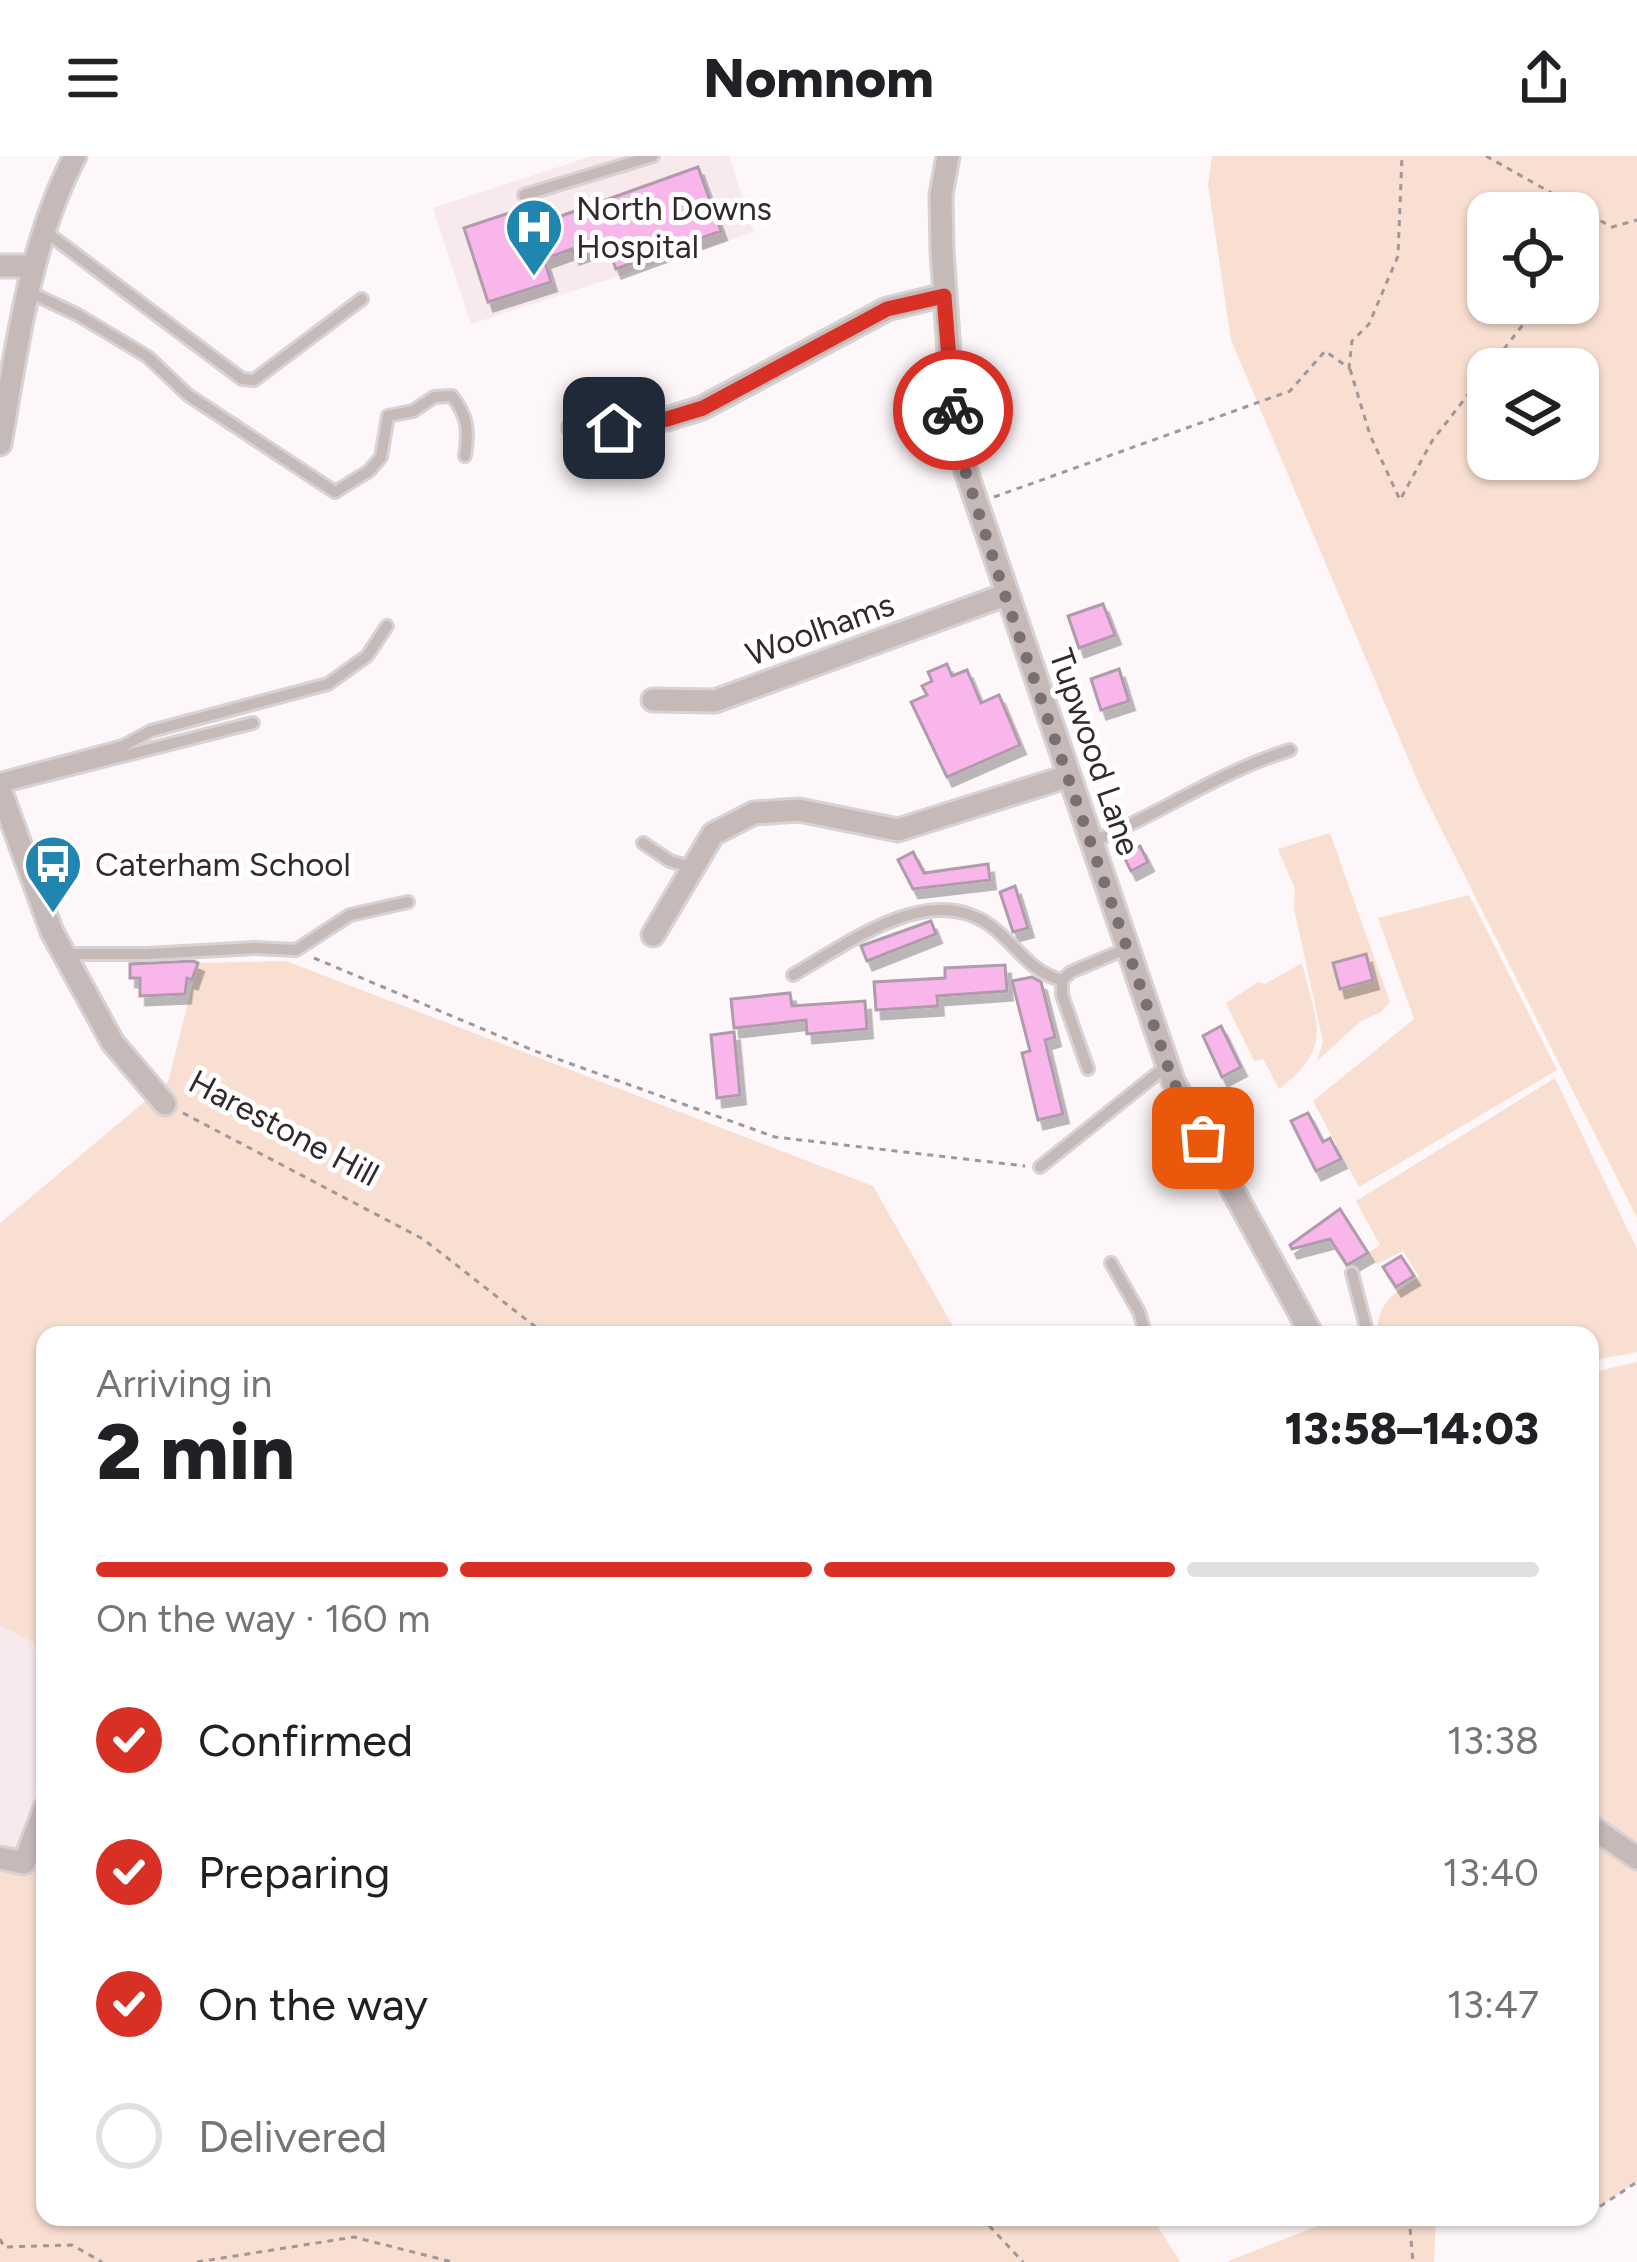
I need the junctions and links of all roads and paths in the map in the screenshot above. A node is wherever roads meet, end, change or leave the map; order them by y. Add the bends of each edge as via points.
1 (75, 156) edge
2 (653, 156) edge
3 (948, 156) edge
4 (1402, 156) edge
5 (1486, 156) edge
6 (1550, 192) edge
7 (524, 195) dead end
8 (1599, 220) edge
9 (1637, 220) edge
10 (46, 232) junction
11 (0, 266) edge
12 (34, 266) junction
13 (28, 292) junction
14 (944, 296) junction
15 (362, 299) dead end
16 (1523, 324) edge
17 (1505, 348) edge
18 (1349, 368) junction
19 (1467, 396) edge
20 (574, 428) dead end
21 (0, 444) edge
22 (465, 456) dead end
23 (976, 504) junction
24 (1005, 595) junction
25 (387, 626) dead end
26 (652, 700) dead end
27 (253, 723) dead end
28 (1290, 750) dead end
29 (1069, 776) junction
30 (0, 785) edge
31 (1092, 842) junction
32 (643, 843) dead end
33 (693, 868) junction
34 (408, 902) dead end
35 (653, 935) dead end
36 (1128, 948) junction
37 (296, 950) junction
38 (64, 954) junction
39 (794, 975) dead end
40 (1062, 980) junction
41 (1168, 1065) junction
42 (1088, 1070) dead end
43 (165, 1103) joint
44 (1040, 1167) joint
45 (1111, 1263) dead end
46 (1352, 1273) dead end
47 (534, 1326) edge
48 (1143, 1326) edge
49 (1307, 1326) edge
50 (1366, 1326) edge
51 (36, 1832) edge
52 (1599, 1832) edge
53 (0, 1858) edge
54 (1637, 1858) edge
55 (1637, 2182) edge
56 (1599, 2207) edge
57 (989, 2226) edge
58 (1410, 2226) edge
59 (0, 2239) edge
60 (102, 2262) edge
61 (197, 2262) edge
62 (452, 2262) edge
63 (1023, 2262) edge
64 (1413, 2262) edge

1 - 10 street
2 - 7 lane
3 - 14 street, Tupwood Lane
4 - 18 path via 1398,256 1369,323 1352,340
5 - 6 path
8 - 9 path via 1612,227
10 - 12 street
10 - 15 lane via 242,379 254,380
11 - 12 street
12 - 13 street
13 - 21 street
13 - 22 lane via 148,357 188,395 335,492 381,457 388,416 434,397 452,396 463,411
14 - 20 street via 887,309 703,408 614,428
14 - 23 street, Tupwood Lane via 955,439
16 - 17 path
18 - 19 path via 1400,500
18 - 23 path via 1325,351 1289,391
23 - 24 street, Tupwood Lane
24 - 26 street, Woolhams via 715,701
24 - 29 street, Tupwood Lane
25 - 30 lane via 368,656 328,684 151,731
27 - 30 lane
28 - 31 lane
29 - 31 street, Tupwood Lane
29 - 33 street via 898,830 800,809 754,813 713,834
30 - 38 street, Harestone Hill
31 - 36 street, Tupwood Lane
32 - 33 lane
33 - 35 street
34 - 37 lane via 350,915
36 - 40 lane
36 - 41 street, Tupwood Lane
37 - 38 lane
37 - 44 path via 535,1051 775,1137
38 - 43 street, Harestone Hill via 113,1043
39 - 40 lane via 899,918 944,908 970,912 1045,976
40 - 42 lane
41 - 44 lane
41 - 49 street, Tupwood Lane
43 - 47 path, Harestone Hill via 423,1239
45 - 48 lane
46 - 50 lane
51 - 53 street via 24,1863
52 - 54 street
55 - 56 path
57 - 63 path
58 - 64 path
59 - 60 path via 4,2247 72,2245
61 - 62 path via 354,2237

